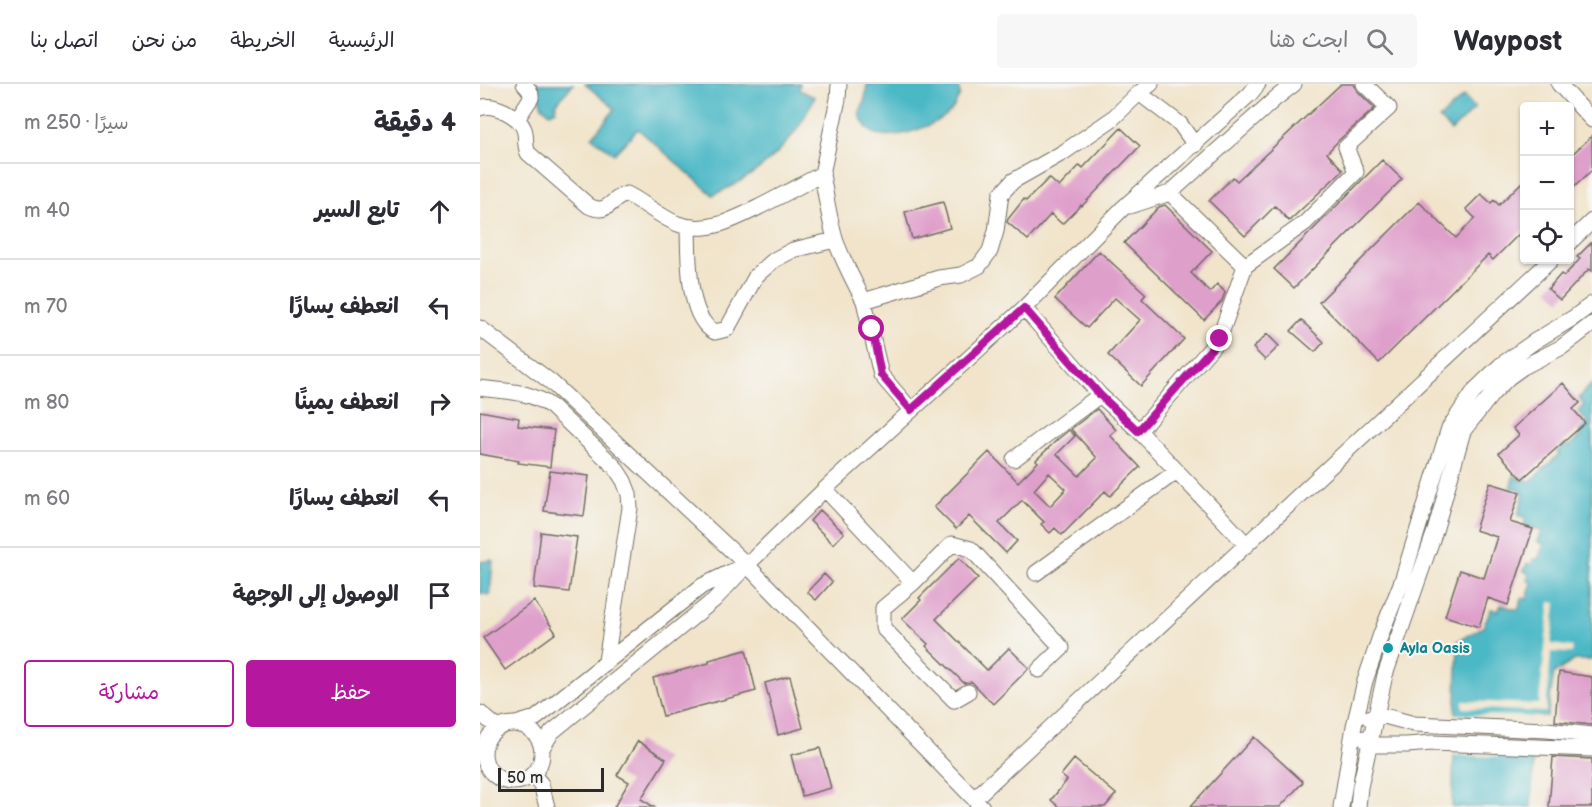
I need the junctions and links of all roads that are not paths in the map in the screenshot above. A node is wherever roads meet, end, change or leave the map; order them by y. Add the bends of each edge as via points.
1 (524, 84) edge
2 (839, 84) edge
3 (1259, 84) edge
4 (1294, 84) edge
5 (1364, 84) edge
6 (1559, 84) edge
7 (1145, 88) edge
8 (1276, 98) junction
9 (480, 108) edge
10 (517, 119) junction
11 (1592, 120) edge
12 (1195, 145) junction
13 (822, 174) junction
14 (1170, 193) junction
15 (1124, 207) junction
16 (1592, 221) edge
17 (688, 226) junction
18 (1574, 237) edge
19 (836, 240) junction
20 (1547, 264) edge
21 (1245, 266) junction
22 (864, 302) junction
23 (1592, 304) edge
24 (1024, 308) junction
25 (1592, 324) edge
26 (480, 328) edge
27 (480, 388) edge
28 (1100, 395) junction
29 (911, 410) junction
30 (1138, 431) junction
31 (1014, 459) dead end
32 (1177, 471) junction
33 (825, 489) junction
34 (1247, 545) junction
35 (747, 565) junction
36 (1036, 573) dead end
37 (913, 583) junction
38 (1381, 634) junction
39 (1397, 640) junction
40 (606, 661) junction
41 (1039, 670) dead end
42 (968, 692) dead end
43 (480, 713) edge
44 (1377, 714) junction
45 (516, 724) junction
46 (1354, 726) junction
47 (498, 728) junction
48 (1592, 735) edge
49 (1370, 745) junction
50 (542, 748) junction
51 (1592, 748) edge
52 (533, 775) junction
53 (978, 803) edge
54 (547, 807) edge
55 (1341, 807) edge
56 (1358, 807) edge

1 - 10 street via 531,98
2 - 13 street
3 - 8 street
3 - 12 street
4 - 8 street
5 - 21 street via 1389,108 1346,147 1356,172 1305,223
6 - 11 street
7 - 12 street
7 - 22 street via 1112,119 1013,181 1001,194 990,251 979,266 961,275 939,278
8 - 14 street
9 - 10 street via 490,106
10 - 17 street via 523,126 528,153 589,206 604,210 627,194 676,224
12 - 15 street
13 - 17 street via 736,219 716,225
13 - 19 street
14 - 15 street
14 - 21 street
15 - 24 street
16 - 18 street
17 - 19 street via 695,302 705,324 715,332 727,329 756,276 774,260 793,250
19 - 22 street
20 - 34 street
21 - 30 street via 1220,339
22 - 29 street via 881,375
23 - 38 street via 1501,365 1475,390 1449,428 1409,561
24 - 28 street
24 - 29 street
25 - 39 street via 1562,347 1509,377 1463,432 1435,531
26 - 35 street via 551,382
27 - 40 street via 540,399 615,467 624,481 630,508
28 - 30 street
28 - 31 street
29 - 33 street
30 - 32 street
32 - 34 street
32 - 36 street
33 - 35 street
33 - 37 street
34 - 53 street
35 - 40 street via 702,586
35 - 50 street via 714,600 552,732
35 - 53 street
37 - 41 street via 952,544 971,549 1062,648
37 - 42 street via 883,608 883,628 954,700
38 - 39 street
38 - 46 street
39 - 44 street
40 - 45 street via 536,718
43 - 47 street
44 - 46 street
44 - 48 street via 1414,724
44 - 49 street
45 - 47 street
45 - 50 street via 533,732
46 - 49 street
46 - 55 street
47 - 52 street via 486,742 485,762 489,771 496,778 515,783
49 - 51 street
49 - 56 street
50 - 52 street via 539,767
52 - 54 street via 541,784

